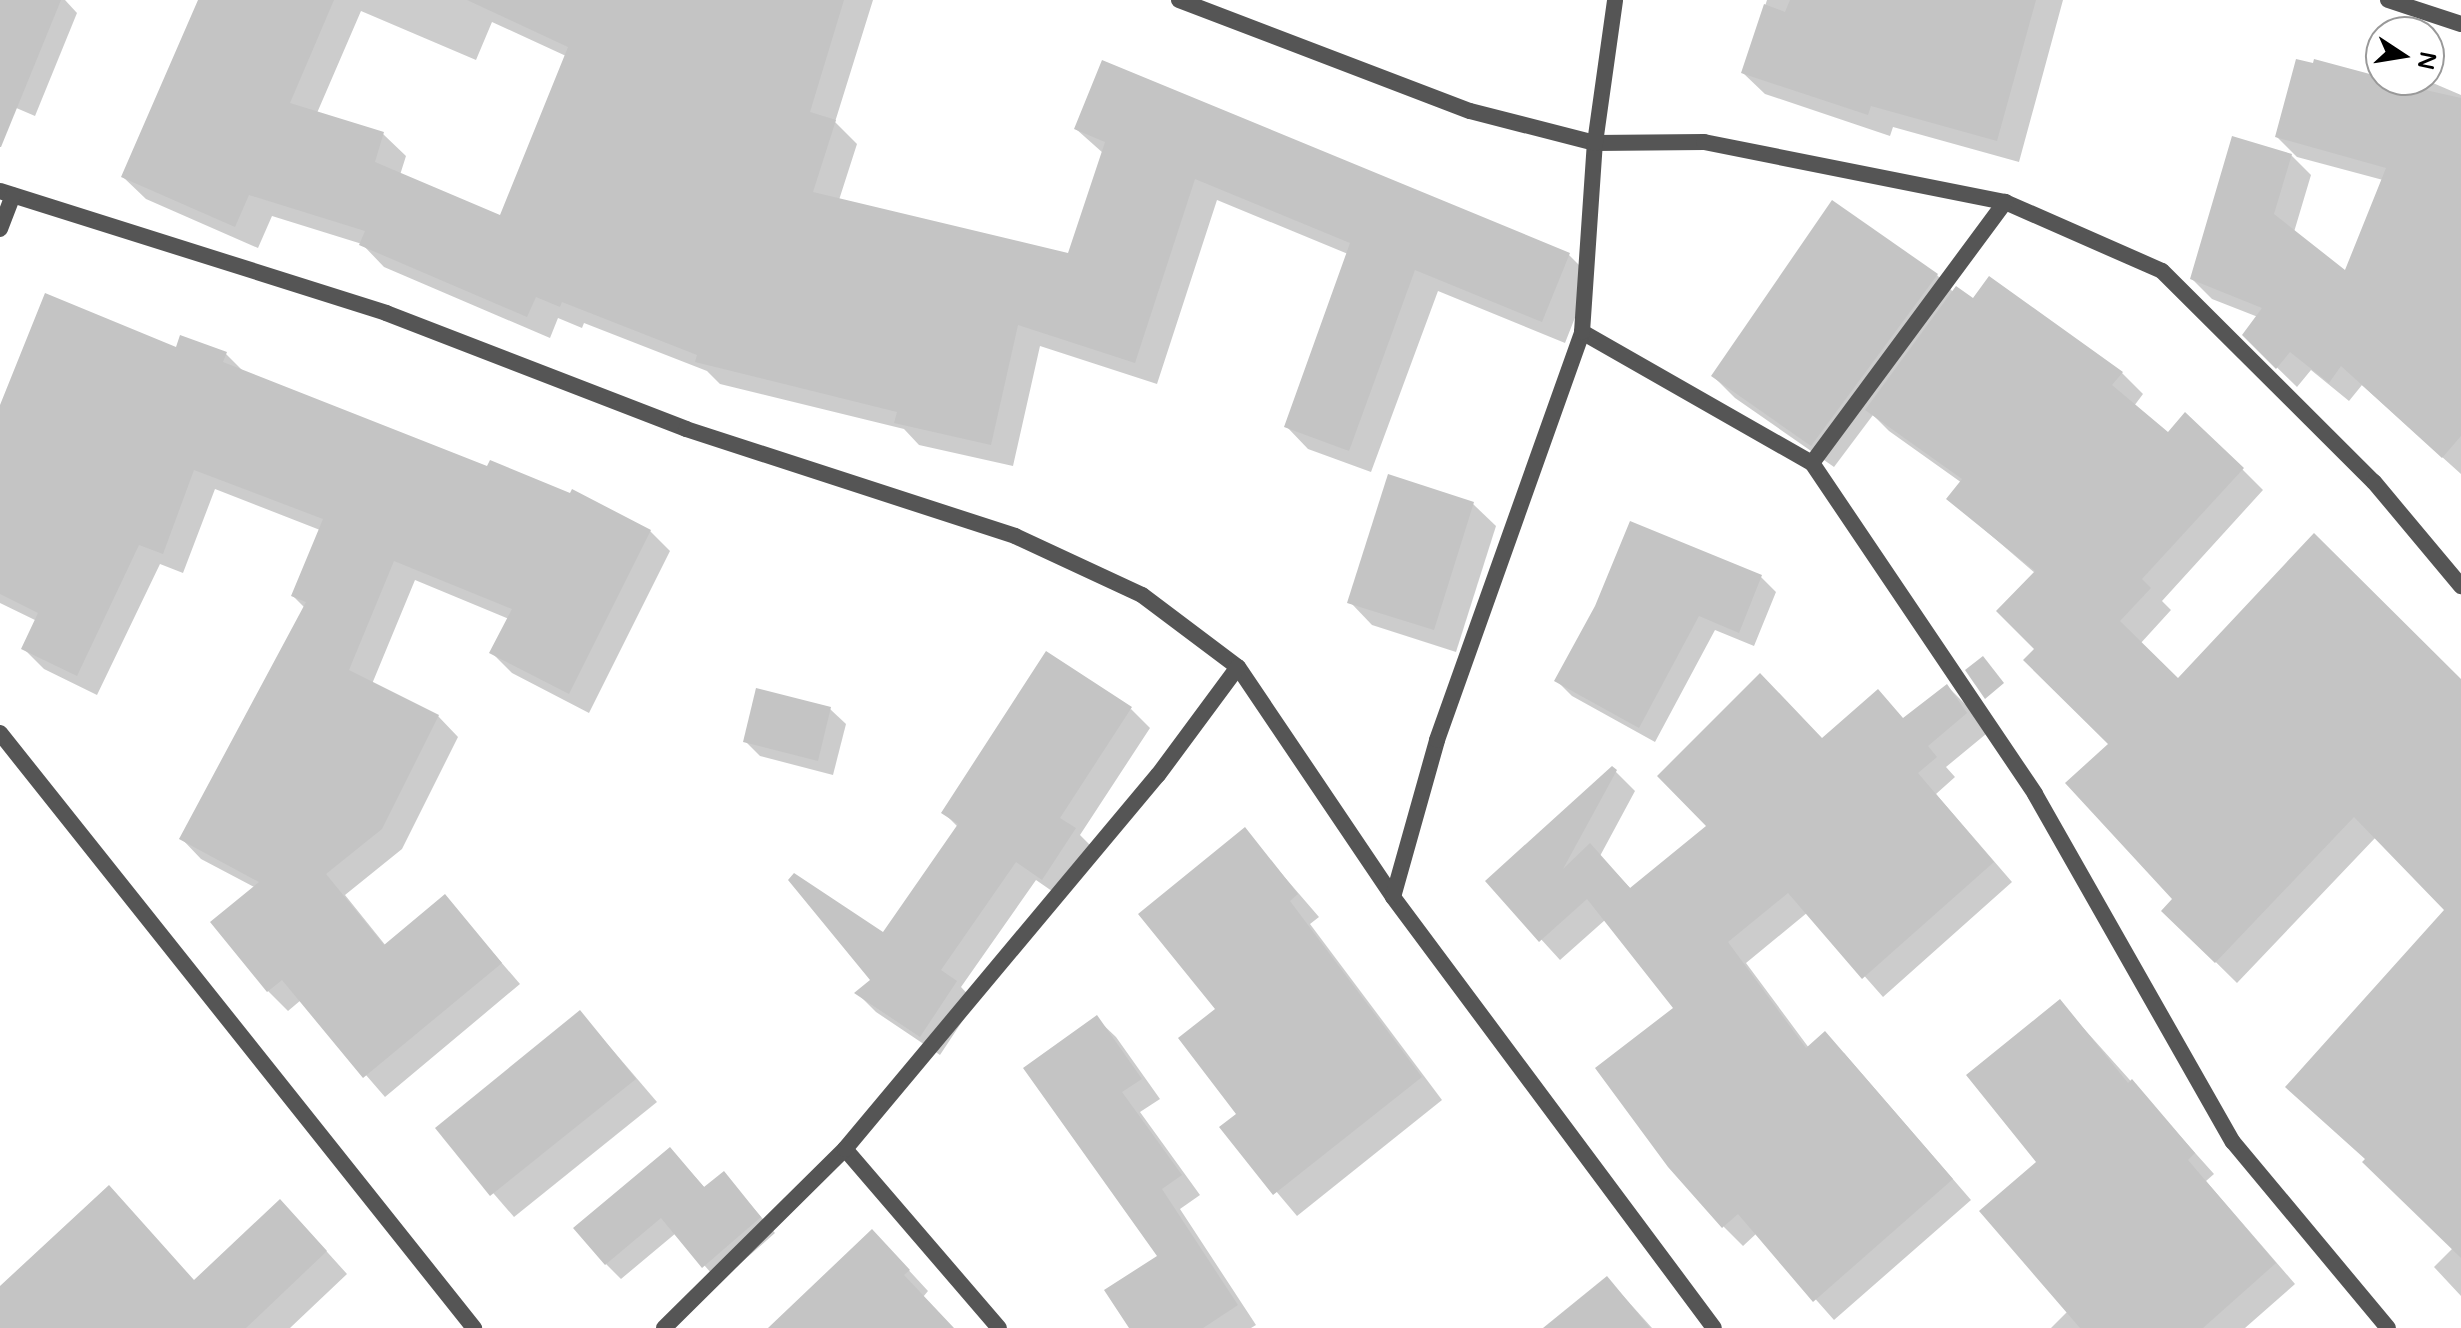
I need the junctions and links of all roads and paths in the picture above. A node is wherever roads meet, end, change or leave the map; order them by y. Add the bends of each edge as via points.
1 (1179, 0) edge
2 (1615, 0) edge
3 (2388, 0) edge
4 (2461, 24) edge
5 (1595, 143) junction
6 (7, 193) edge
7 (2005, 202) junction
8 (0, 229) edge
9 (1582, 332) junction
10 (1812, 463) junction
11 (2461, 586) edge
12 (1238, 667) junction
13 (0, 733) edge
14 (1393, 897) junction
15 (845, 1149) junction
16 (474, 1328) edge
17 (664, 1328) edge
18 (999, 1328) edge
19 (1714, 1328) edge
20 (2388, 1328) edge

1 - 5 street via 1470,111
2 - 5 street
3 - 4 street
5 - 7 street via 1704,142
5 - 9 street
6 - 8 street
6 - 12 street via 386,313 686,429 1015,536 1142,595
7 - 10 street
7 - 11 street via 2162,271 2374,482
9 - 10 street
9 - 14 street via 1437,740
10 - 20 street via 2035,794 2233,1142
12 - 14 street
12 - 15 street via 1158,775
13 - 16 street
14 - 19 street
15 - 17 street
15 - 18 street

